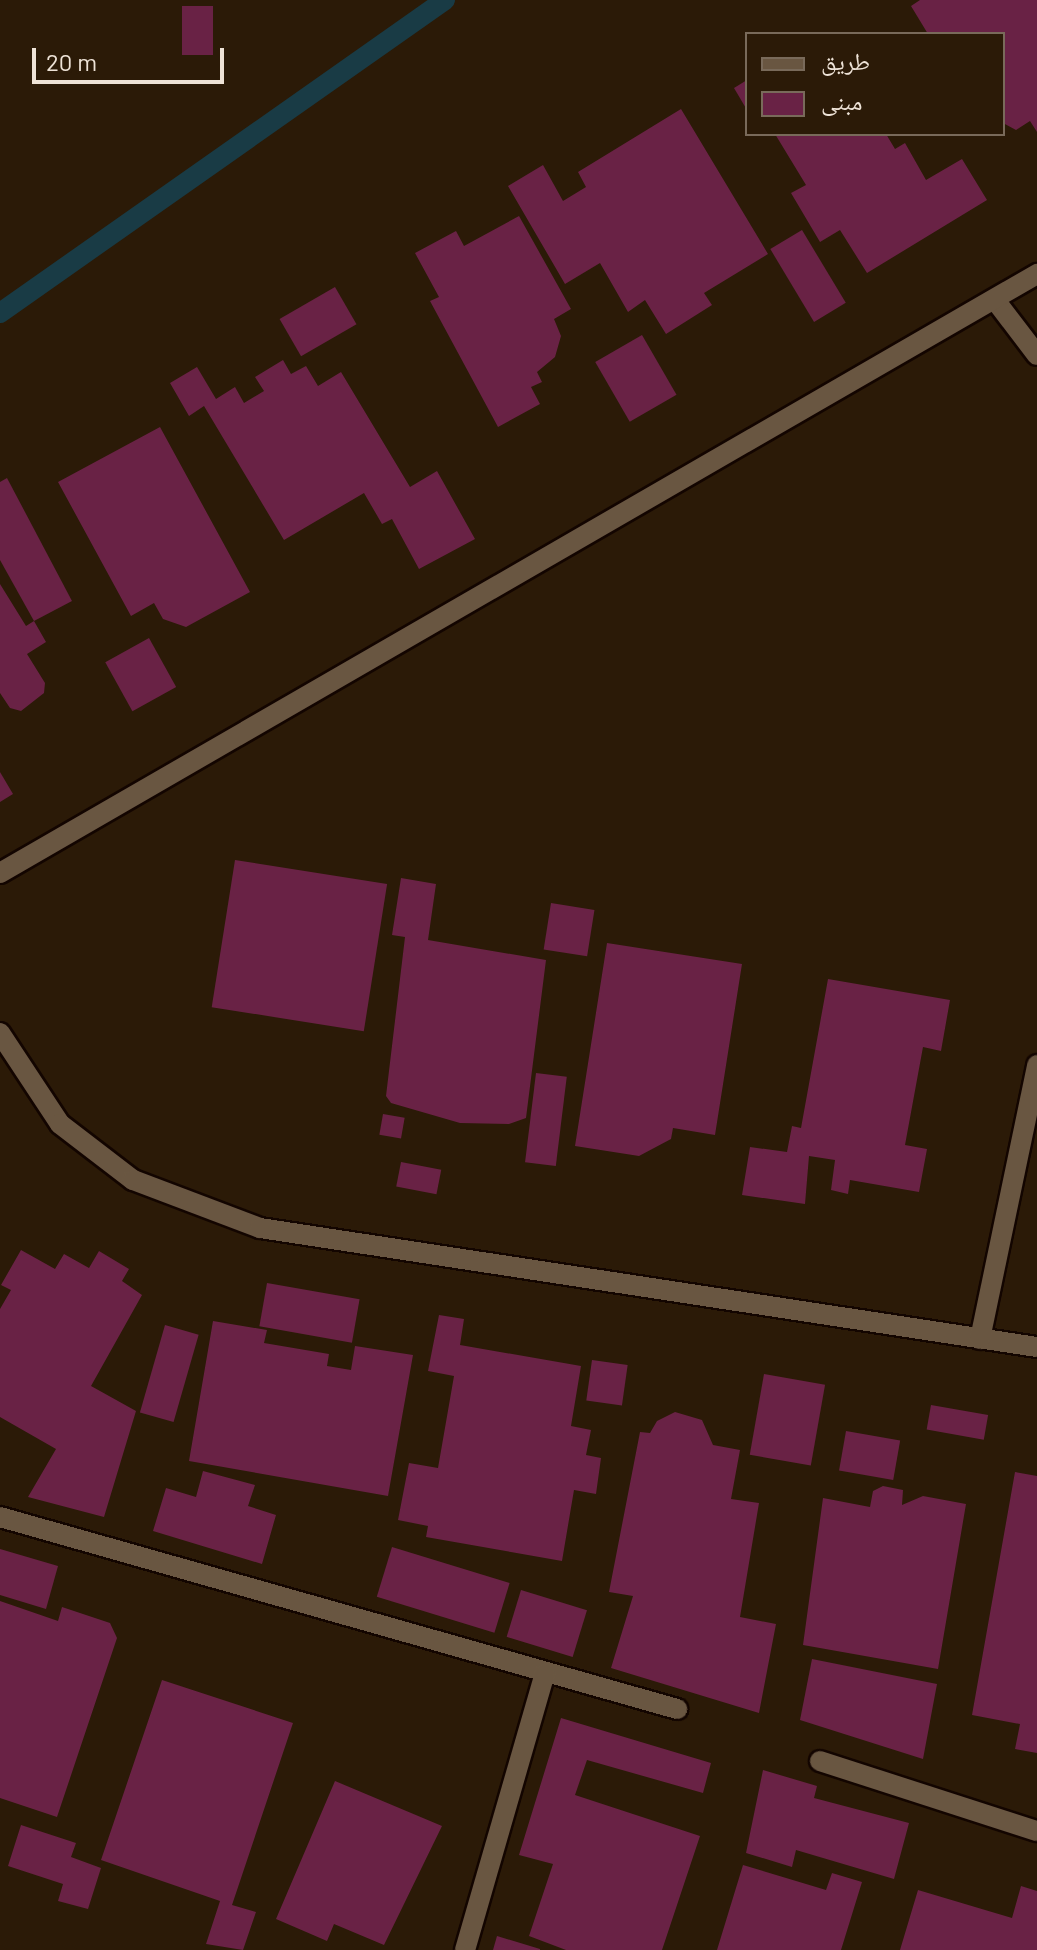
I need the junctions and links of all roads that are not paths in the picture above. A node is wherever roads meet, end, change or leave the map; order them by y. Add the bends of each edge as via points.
1 (1037, 274) edge
2 (995, 300) junction
3 (1037, 355) edge
4 (0, 873) edge
5 (0, 1033) edge
6 (1037, 1065) edge
7 (980, 1339) junction
8 (1037, 1347) edge
9 (0, 1517) edge
10 (545, 1673) junction
11 (677, 1709) dead end
12 (820, 1761) dead end
13 (1037, 1831) edge
14 (465, 1950) edge

1 - 2 street
2 - 3 street
2 - 4 street
5 - 7 street via 60,1124 133,1180 260,1228
6 - 7 street
7 - 8 street
9 - 10 street
10 - 11 street
10 - 14 street
12 - 13 street

